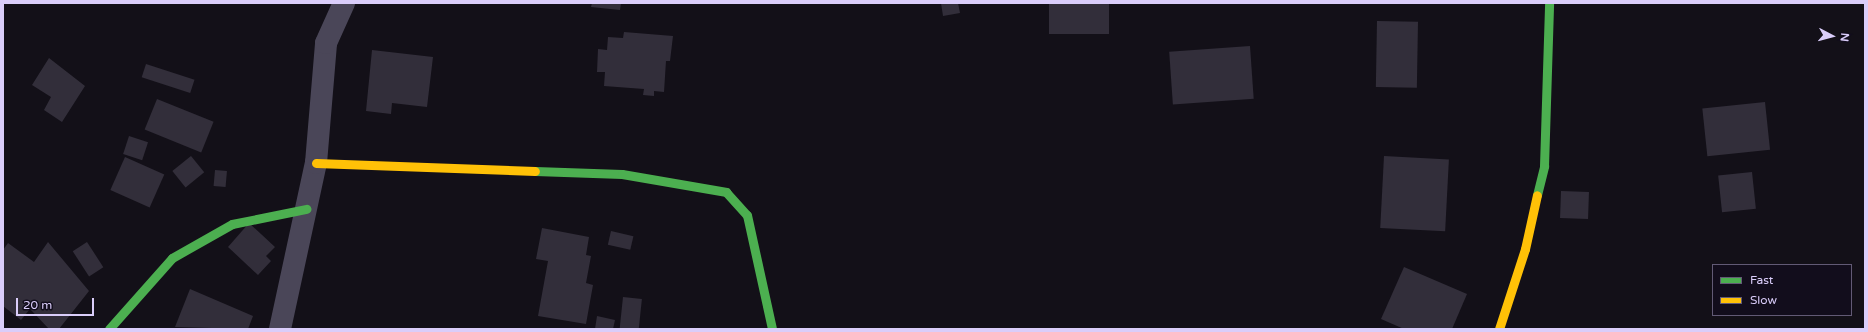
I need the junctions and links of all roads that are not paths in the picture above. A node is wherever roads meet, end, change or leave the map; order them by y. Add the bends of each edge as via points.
1 (344, 3) edge
2 (1550, 3) edge
3 (316, 163) junction
4 (306, 209) junction
5 (109, 329) edge
6 (280, 329) edge
7 (772, 329) edge
8 (1499, 329) edge

1 - 3 street via 326,43
2 - 8 street via 1544,166 1525,249
3 - 4 street
3 - 7 street via 622,174 726,192 747,215
4 - 5 street via 232,224 172,258
4 - 6 street

